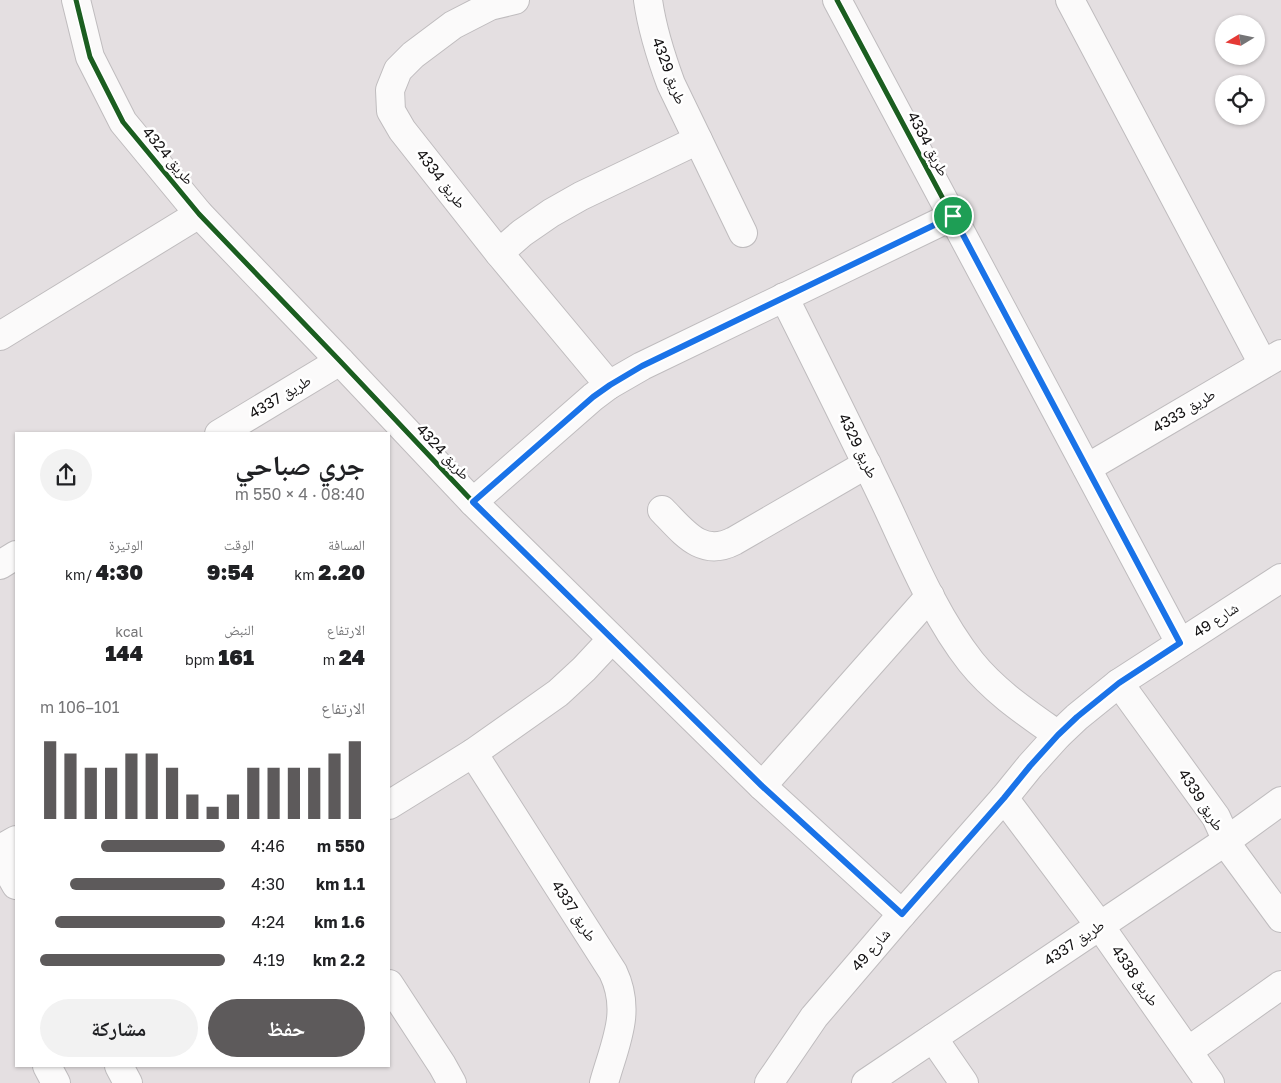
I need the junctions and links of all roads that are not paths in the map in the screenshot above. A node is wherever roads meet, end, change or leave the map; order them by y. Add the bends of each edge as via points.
1 (76, 0) edge
2 (515, 0) edge
3 (648, 0) edge
4 (837, 0) edge
5 (1070, 0) edge
6 (698, 140) junction
7 (199, 214) junction
8 (953, 216) junction
9 (743, 232) dead end
10 (499, 253) junction
11 (784, 297) junction
12 (0, 336) edge
13 (1272, 359) edge
14 (340, 361) junction
15 (610, 385) junction
16 (222, 432) edge
17 (867, 464) junction
18 (1087, 468) junction
19 (473, 502) junction
20 (662, 510) dead end
21 (15, 556) edge
22 (0, 565) edge
23 (1281, 578) edge
24 (930, 596) junction
25 (612, 639) junction
26 (1180, 643) junction
27 (1119, 683) junction
28 (1058, 735) junction
29 (473, 753) junction
30 (762, 786) junction
31 (1004, 798) junction
32 (1281, 801) edge
33 (390, 804) edge
34 (1226, 840) junction
35 (15, 841) edge
36 (0, 849) edge
37 (0, 857) edge
38 (15, 883) edge
39 (902, 914) junction
40 (1281, 918) edge
41 (1100, 926) junction
42 (1281, 985) edge
43 (390, 986) edge
44 (933, 1038) junction
45 (1188, 1051) junction
46 (48, 1067) edge
47 (120, 1067) edge
48 (56, 1083) edge
49 (128, 1083) edge
50 (452, 1083) edge
51 (604, 1083) edge
52 (769, 1083) edge
53 (866, 1083) edge
54 (964, 1083) edge
55 (1210, 1083) edge

1 - 7 street, طريق 4324 via 90,57 123,122
2 - 10 street, طريق 4334 via 490,6 453,25 398,70 390,90 391,111 402,130
3 - 6 street, طريق 4329 via 662,60
4 - 8 street, طريق 4334
5 - 13 street
6 - 9 street, طريق 4329
6 - 10 street via 551,213
7 - 12 street
7 - 14 street, طريق 4324
8 - 11 street
8 - 18 street, طريق 4334
10 - 15 street, طريق 4334
11 - 15 street via 642,366
11 - 17 street, طريق 4329
13 - 18 street, طريق 4333
14 - 16 street, طريق 4337
14 - 19 street, طريق 4324
15 - 19 street
17 - 20 street via 720,547 697,543
17 - 24 street, طريق 4329
18 - 26 street, طريق 4334
19 - 25 street, طريق 4324
21 - 22 street
23 - 26 street, شارع 49
24 - 28 street, طريق 4329 via 971,663 994,687
24 - 30 street
25 - 29 street via 558,693
25 - 30 street, طريق 4324
26 - 27 street, شارع 49
27 - 28 street, شارع 49
27 - 34 street, طريق 4339 via 1216,817
28 - 31 street, شارع 49
29 - 33 street
29 - 51 street, طريق 4337 via 618,983 622,996 621,1021
30 - 39 street, طريق 4324
31 - 39 street, شارع 49
31 - 41 street, طريق 4338
32 - 34 street, طريق 4337
34 - 40 street, طريق 4339
34 - 41 street, طريق 4337
35 - 36 street
37 - 38 street
39 - 52 street, شارع 49 via 814,1017
41 - 44 street, طريق 4337
41 - 45 street, طريق 4338
42 - 45 street
43 - 50 street
44 - 53 street, طريق 4337
44 - 54 street
45 - 55 street, طريق 4338
46 - 48 street
47 - 49 street

